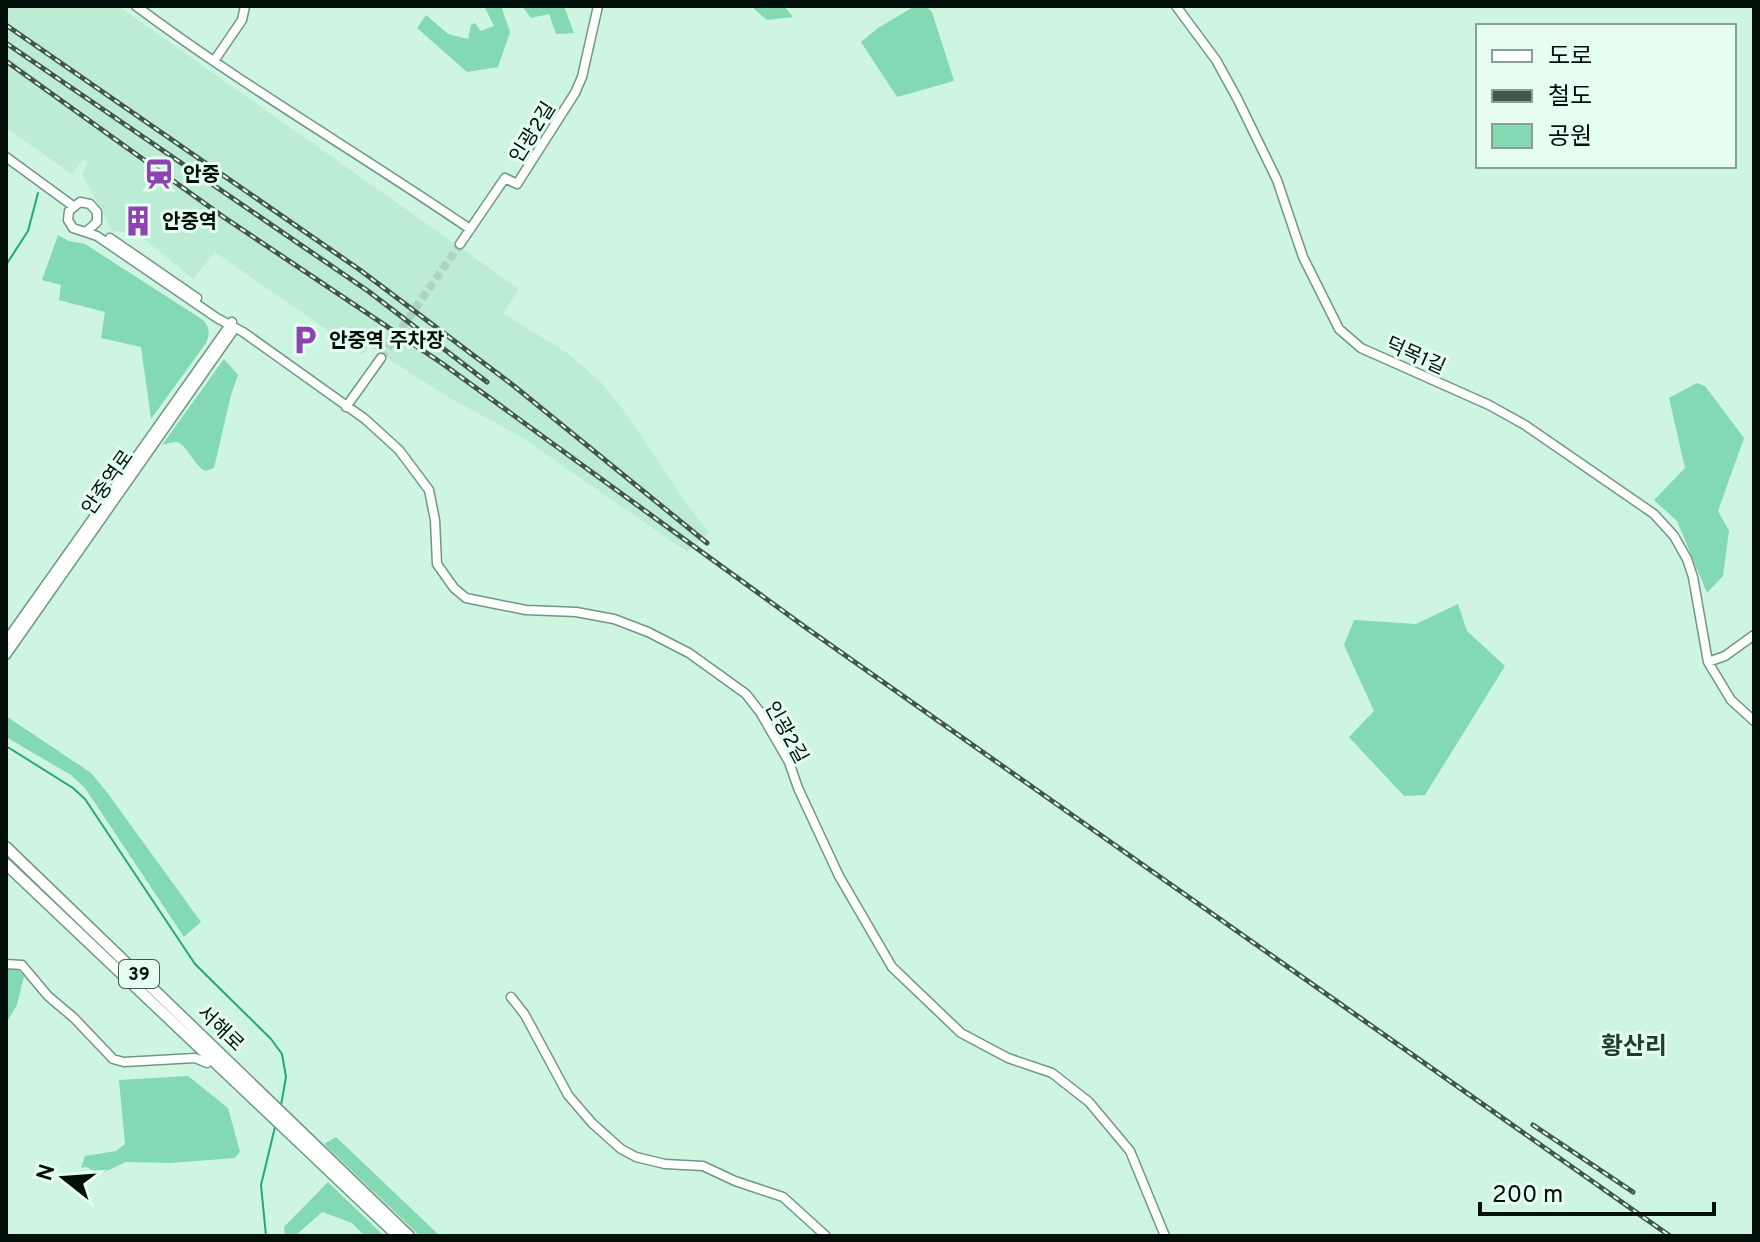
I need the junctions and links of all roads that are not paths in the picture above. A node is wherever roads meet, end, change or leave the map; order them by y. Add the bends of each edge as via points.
1 (136, 6) edge
2 (245, 6) edge
3 (598, 6) edge
4 (1176, 6) edge
5 (214, 61) junction
6 (6, 157) edge
7 (73, 206) junction
8 (91, 228) junction
9 (470, 229) junction
10 (460, 244) tunnel mouth
11 (232, 325) junction
12 (381, 358) tunnel mouth
13 (346, 407) junction
14 (1754, 635) edge
15 (6, 641) edge
16 (6, 655) edge
17 (1708, 662) junction
18 (1754, 721) edge
19 (6, 847) edge
20 (6, 864) edge
21 (6, 964) edge
22 (511, 997) dead end
23 (207, 1063) dead end
24 (269, 1111) junction
25 (285, 1121) junction
26 (398, 1236) edge
27 (409, 1236) edge
28 (826, 1236) edge
29 (1165, 1236) edge

1 - 5 street
2 - 5 street via 242,20
3 - 9 street, 인광2길 via 575,93 527,172 517,184 505,178
4 - 17 street, 덕목1길 via 1237,98 1339,329 1361,348 1525,425 1654,514 1687,559
5 - 9 street
6 - 7 street
7 - 8 street via 70,225 77,231
7 - 8 street via 85,202 94,207 98,217
8 - 11 street, 인광2길
9 - 10 street, 인광2길
11 - 13 street, 인광2길
11 - 15 street
11 - 16 street, 안중역로
12 - 13 street
13 - 29 street, 인광2길 via 399,450 429,490 437,564 466,598 614,619 689,653 746,694 789,762 839,876 892,967 961,1033 996,1053 1052,1073 1089,1102 1130,1151
14 - 17 street
17 - 18 street, 덕목1길 via 1731,700
19 - 24 main road, 서해로 / 39
20 - 24 main road, 서해로 / 39
21 - 23 street, 서해로 via 22,965 113,1059 195,1058
22 - 28 street via 568,1095 621,1149 665,1164 703,1166 783,1197
24 - 25 main road, 서해로 / 39
25 - 26 main road, 서해로 / 39
25 - 27 main road, 서해로 / 39

